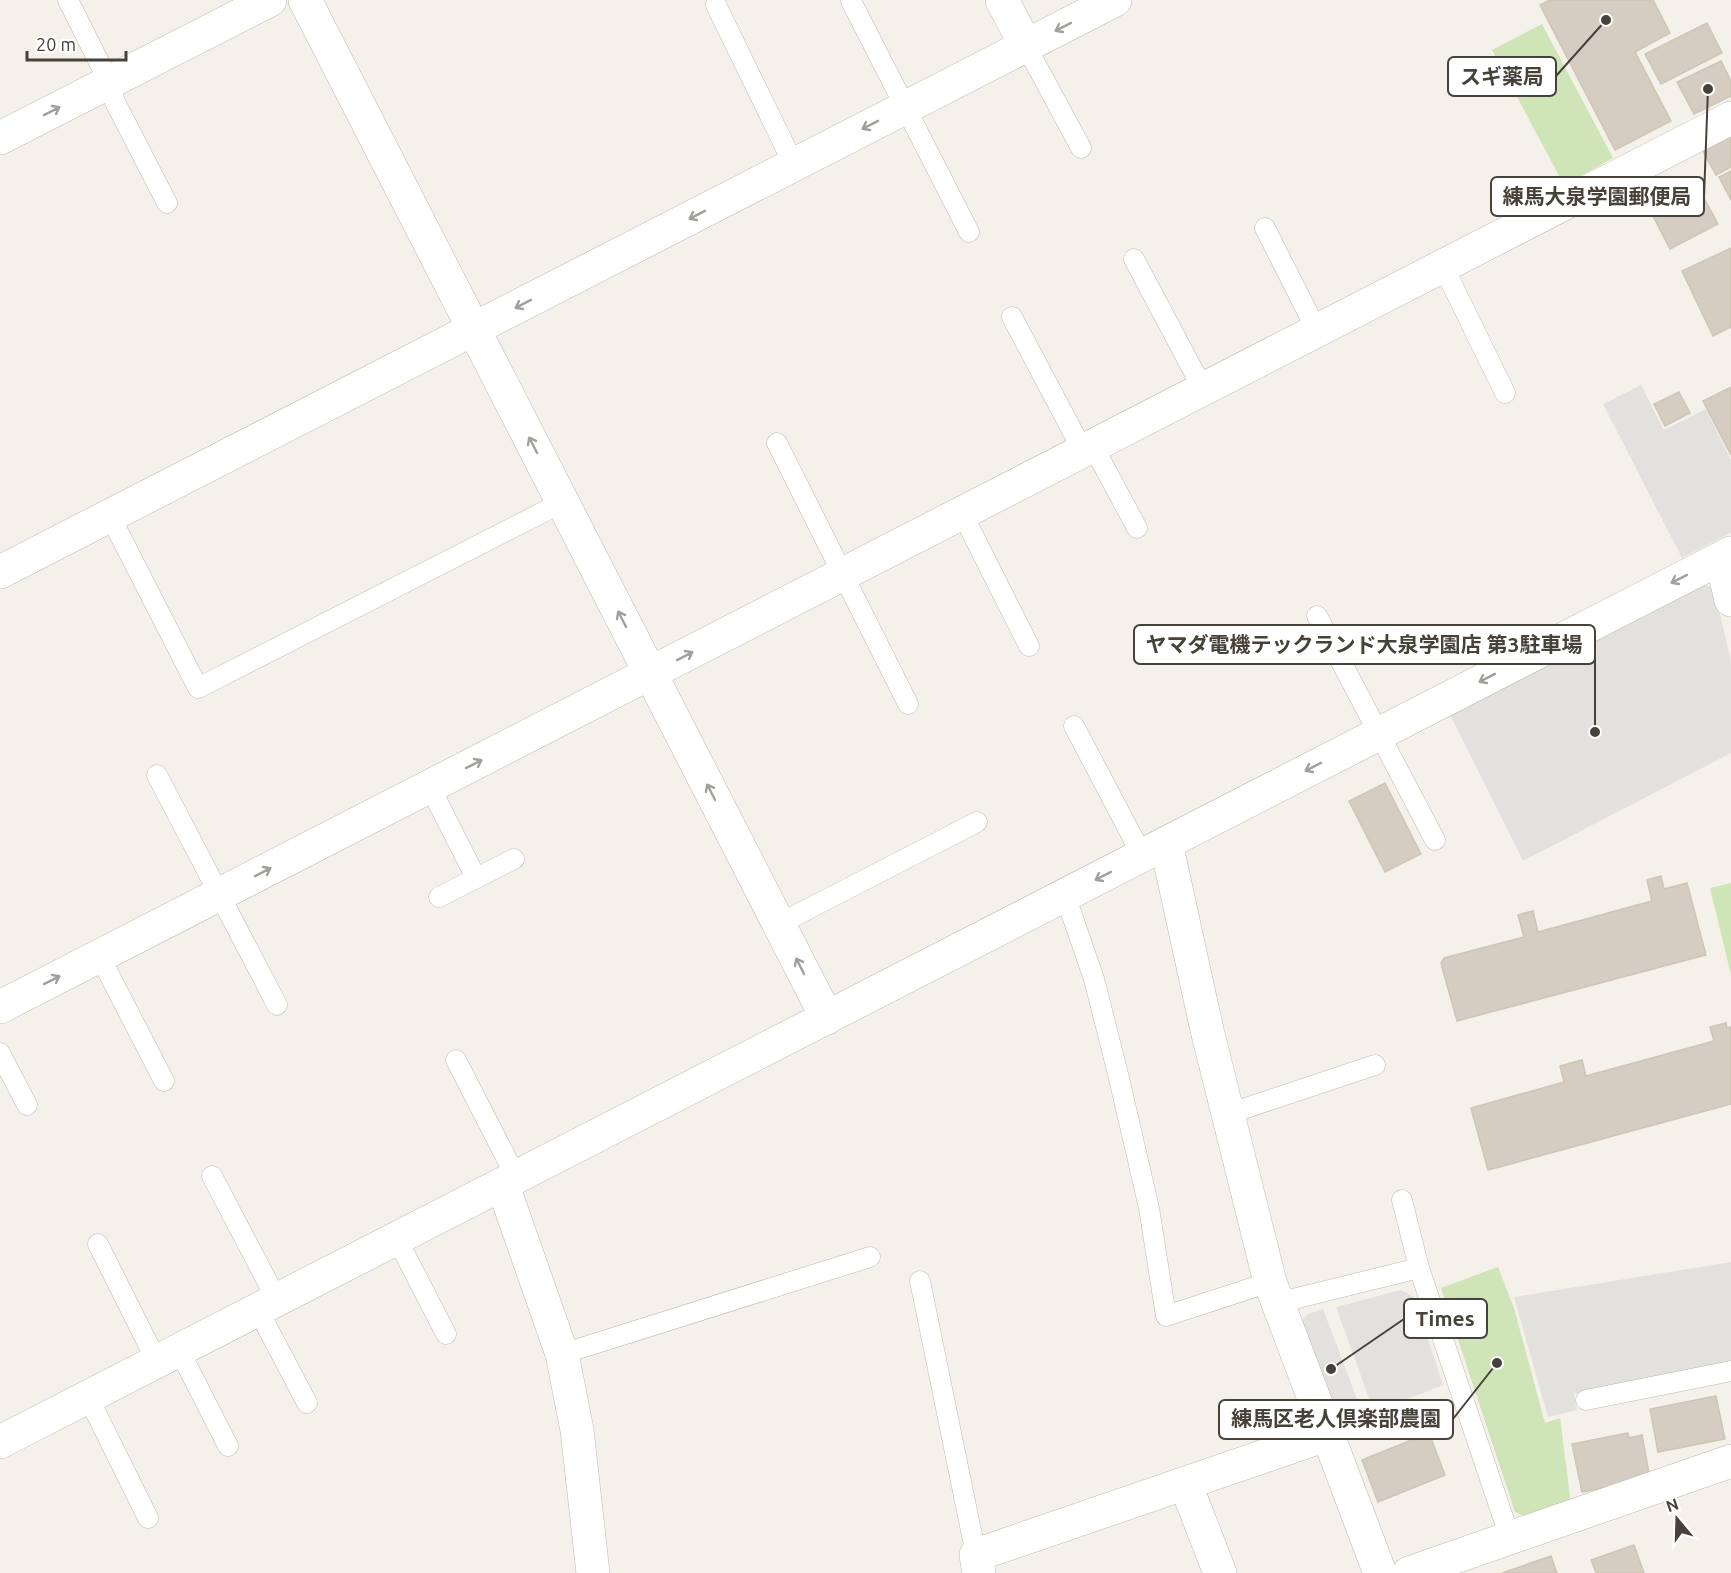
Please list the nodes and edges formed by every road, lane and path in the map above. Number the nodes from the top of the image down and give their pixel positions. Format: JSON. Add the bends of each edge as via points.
{"nodes":[{"id":1,"x":68,"y":0,"type":"edge"},
{"id":2,"x":270,"y":0,"type":"edge"},
{"id":3,"x":305,"y":0,"type":"edge"},
{"id":4,"x":1002,"y":0,"type":"edge"},
{"id":5,"x":1115,"y":0,"type":"edge"},
{"id":6,"x":851,"y":2,"type":"dead end"},
{"id":7,"x":716,"y":5,"type":"dead end"},
{"id":8,"x":1026,"y":46,"type":"junction"},
{"id":9,"x":109,"y":82,"type":"junction"},
{"id":10,"x":906,"y":107,"type":"junction"},
{"id":11,"x":1731,"y":117,"type":"edge"},
{"id":12,"x":0,"y":138,"type":"edge"},
{"id":13,"x":1081,"y":148,"type":"dead end"},
{"id":14,"x":794,"y":165,"type":"junction"},
{"id":15,"x":167,"y":203,"type":"dead end"},
{"id":16,"x":1265,"y":228,"type":"dead end"},
{"id":17,"x":969,"y":232,"type":"dead end"},
{"id":18,"x":1134,"y":259,"type":"dead end"},
{"id":19,"x":1443,"y":266,"type":"junction"},
{"id":20,"x":1012,"y":317,"type":"dead end"},
{"id":21,"x":474,"y":329,"type":"junction"},
{"id":22,"x":1317,"y":331,"type":"junction"},
{"id":23,"x":1203,"y":389,"type":"junction"},
{"id":24,"x":1505,"y":393,"type":"dead end"},
{"id":25,"x":777,"y":443,"type":"dead end"},
{"id":26,"x":1088,"y":448,"type":"junction"},
{"id":27,"x":563,"y":502,"type":"junction"},
{"id":28,"x":962,"y":513,"type":"junction"},
{"id":29,"x":110,"y":516,"type":"junction"},
{"id":30,"x":1137,"y":528,"type":"dead end"},
{"id":31,"x":1726,"y":555,"type":"edge"},
{"id":32,"x":0,"y":572,"type":"edge"},
{"id":33,"x":843,"y":575,"type":"junction"},
{"id":34,"x":1731,"y":600,"type":"edge"},
{"id":35,"x":1317,"y":616,"type":"dead end"},
{"id":36,"x":1029,"y":646,"type":"dead end"},
{"id":37,"x":650,"y":674,"type":"junction"},
{"id":38,"x":908,"y":704,"type":"dead end"},
{"id":39,"x":1074,"y":726,"type":"dead end"},
{"id":40,"x":1379,"y":734,"type":"junction"},
{"id":41,"x":157,"y":775,"type":"dead end"},
{"id":42,"x":430,"y":787,"type":"junction"},
{"id":43,"x":977,"y":822,"type":"dead end"},
{"id":44,"x":1435,"y":840,"type":"dead end"},
{"id":45,"x":1154,"y":849,"type":"junction"},
{"id":46,"x":514,"y":859,"type":"dead end"},
{"id":47,"x":476,"y":878,"type":"junction"},
{"id":48,"x":220,"y":894,"type":"junction"},
{"id":49,"x":1065,"y":895,"type":"junction"},
{"id":50,"x":439,"y":897,"type":"dead end"},
{"id":51,"x":779,"y":924,"type":"junction"},
{"id":52,"x":99,"y":956,"type":"junction"},
{"id":53,"x":277,"y":1005,"type":"dead end"},
{"id":54,"x":0,"y":1007,"type":"edge"},
{"id":55,"x":827,"y":1018,"type":"junction"},
{"id":56,"x":0,"y":1053,"type":"edge"},
{"id":57,"x":456,"y":1060,"type":"dead end"},
{"id":58,"x":1375,"y":1065,"type":"dead end"},
{"id":59,"x":164,"y":1082,"type":"dead end"},
{"id":60,"x":27,"y":1105,"type":"dead end"},
{"id":61,"x":1228,"y":1114,"type":"junction"},
{"id":62,"x":212,"y":1176,"type":"dead end"},
{"id":63,"x":508,"y":1181,"type":"junction"},
{"id":64,"x":1402,"y":1200,"type":"dead end"},
{"id":65,"x":397,"y":1239,"type":"junction"},
{"id":66,"x":98,"y":1244,"type":"dead end"},
{"id":67,"x":870,"y":1257,"type":"dead end"},
{"id":68,"x":1419,"y":1268,"type":"junction"},
{"id":69,"x":920,"y":1281,"type":"dead end"},
{"id":70,"x":1274,"y":1292,"type":"junction"},
{"id":71,"x":268,"y":1305,"type":"junction"},
{"id":72,"x":446,"y":1334,"type":"dead end"},
{"id":73,"x":562,"y":1354,"type":"junction"},
{"id":74,"x":168,"y":1356,"type":"junction"},
{"id":75,"x":1731,"y":1371,"type":"edge"},
{"id":76,"x":88,"y":1397,"type":"junction"},
{"id":77,"x":1586,"y":1400,"type":"dead end"},
{"id":78,"x":307,"y":1403,"type":"dead end"},
{"id":79,"x":1326,"y":1435,"type":"junction"},
{"id":80,"x":0,"y":1442,"type":"edge"},
{"id":81,"x":228,"y":1446,"type":"dead end"},
{"id":82,"x":1731,"y":1461,"type":"edge"},
{"id":83,"x":1185,"y":1483,"type":"junction"},
{"id":84,"x":148,"y":1518,"type":"dead end"},
{"id":85,"x":1510,"y":1538,"type":"junction"},
{"id":86,"x":977,"y":1564,"type":"edge"},
{"id":87,"x":593,"y":1573,"type":"edge"},
{"id":88,"x":1220,"y":1573,"type":"edge"},
{"id":89,"x":1380,"y":1573,"type":"edge"},
{"id":90,"x":1409,"y":1573,"type":"edge"}],
"edges":[{"from":1,"to":9,"type":"lane"},
{"from":2,"to":9,"type":"street"},
{"from":3,"to":21,"type":"street"},
{"from":4,"to":8,"type":"street"},
{"from":5,"to":8,"type":"street","one_way":true},
{"from":6,"to":10,"type":"lane"},
{"from":7,"to":14,"type":"lane"},
{"from":8,"to":10,"type":"street"},
{"from":8,"to":13,"type":"lane"},
{"from":12,"to":9,"type":"street","one_way":true},
{"from":9,"to":15,"type":"lane","via":[[115,102]]},
{"from":10,"to":14,"type":"street","one_way":true},
{"from":10,"to":17,"type":"lane"},
{"from":11,"to":19,"type":"street"},
{"from":14,"to":21,"type":"street","one_way":true},
{"from":16,"to":22,"type":"lane"},
{"from":18,"to":23,"type":"lane"},
{"from":19,"to":22,"type":"street"},
{"from":19,"to":24,"type":"lane"},
{"from":20,"to":26,"type":"lane"},
{"from":27,"to":21,"type":"street","one_way":true},
{"from":21,"to":29,"type":"street"},
{"from":22,"to":23,"type":"street"},
{"from":23,"to":26,"type":"street"},
{"from":25,"to":33,"type":"lane"},
{"from":26,"to":28,"type":"street"},
{"from":26,"to":30,"type":"lane"},
{"from":27,"to":29,"type":"lane","via":[[198,688]]},
{"from":37,"to":27,"type":"street","one_way":true},
{"from":28,"to":33,"type":"street"},
{"from":28,"to":36,"type":"lane"},
{"from":29,"to":32,"type":"street"},
{"from":31,"to":34,"type":"street"},
{"from":31,"to":40,"type":"street","one_way":true},
{"from":37,"to":33,"type":"street","one_way":true},
{"from":33,"to":38,"type":"lane"},
{"from":35,"to":40,"type":"lane"},
{"from":42,"to":37,"type":"street","one_way":true},
{"from":51,"to":37,"type":"street","one_way":true},
{"from":39,"to":45,"type":"lane"},
{"from":40,"to":44,"type":"lane"},
{"from":40,"to":45,"type":"street","one_way":true},
{"from":41,"to":48,"type":"lane"},
{"from":42,"to":47,"type":"lane"},
{"from":48,"to":42,"type":"street","one_way":true},
{"from":43,"to":51,"type":"lane"},
{"from":45,"to":49,"type":"street","one_way":true},
{"from":45,"to":61,"type":"street"},
{"from":46,"to":47,"type":"lane"},
{"from":47,"to":50,"type":"lane"},
{"from":48,"to":52,"type":"street"},
{"from":48,"to":53,"type":"lane"},
{"from":49,"to":55,"type":"street"},
{"from":49,"to":70,"type":"lane","via":[[1094,979],[1118,1074],[1149,1208],[1166,1317]]},
{"from":55,"to":51,"type":"street","one_way":true},
{"from":54,"to":52,"type":"street","one_way":true},
{"from":52,"to":59,"type":"lane"},
{"from":55,"to":63,"type":"street"},
{"from":56,"to":60,"type":"lane"},
{"from":57,"to":63,"type":"lane"},
{"from":58,"to":61,"type":"lane"},
{"from":61,"to":70,"type":"street"},
{"from":62,"to":71,"type":"lane"},
{"from":63,"to":65,"type":"street"},
{"from":63,"to":73,"type":"street","via":[[508,1200]]},
{"from":64,"to":68,"type":"lane"},
{"from":65,"to":71,"type":"street"},
{"from":65,"to":72,"type":"lane"},
{"from":66,"to":74,"type":"lane"},
{"from":67,"to":73,"type":"lane"},
{"from":68,"to":70,"type":"lane"},
{"from":68,"to":85,"type":"lane"},
{"from":69,"to":86,"type":"lane"},
{"from":70,"to":79,"type":"street"},
{"from":71,"to":74,"type":"street"},
{"from":71,"to":78,"type":"lane"},
{"from":73,"to":87,"type":"street","via":[[577,1430]]},
{"from":74,"to":76,"type":"street"},
{"from":74,"to":81,"type":"lane"},
{"from":75,"to":77,"type":"lane"},
{"from":76,"to":80,"type":"street"},
{"from":76,"to":84,"type":"lane"},
{"from":79,"to":83,"type":"street"},
{"from":79,"to":89,"type":"street"},
{"from":82,"to":85,"type":"street"},
{"from":83,"to":86,"type":"street"},
{"from":83,"to":88,"type":"street"},
{"from":85,"to":90,"type":"street"}]}
